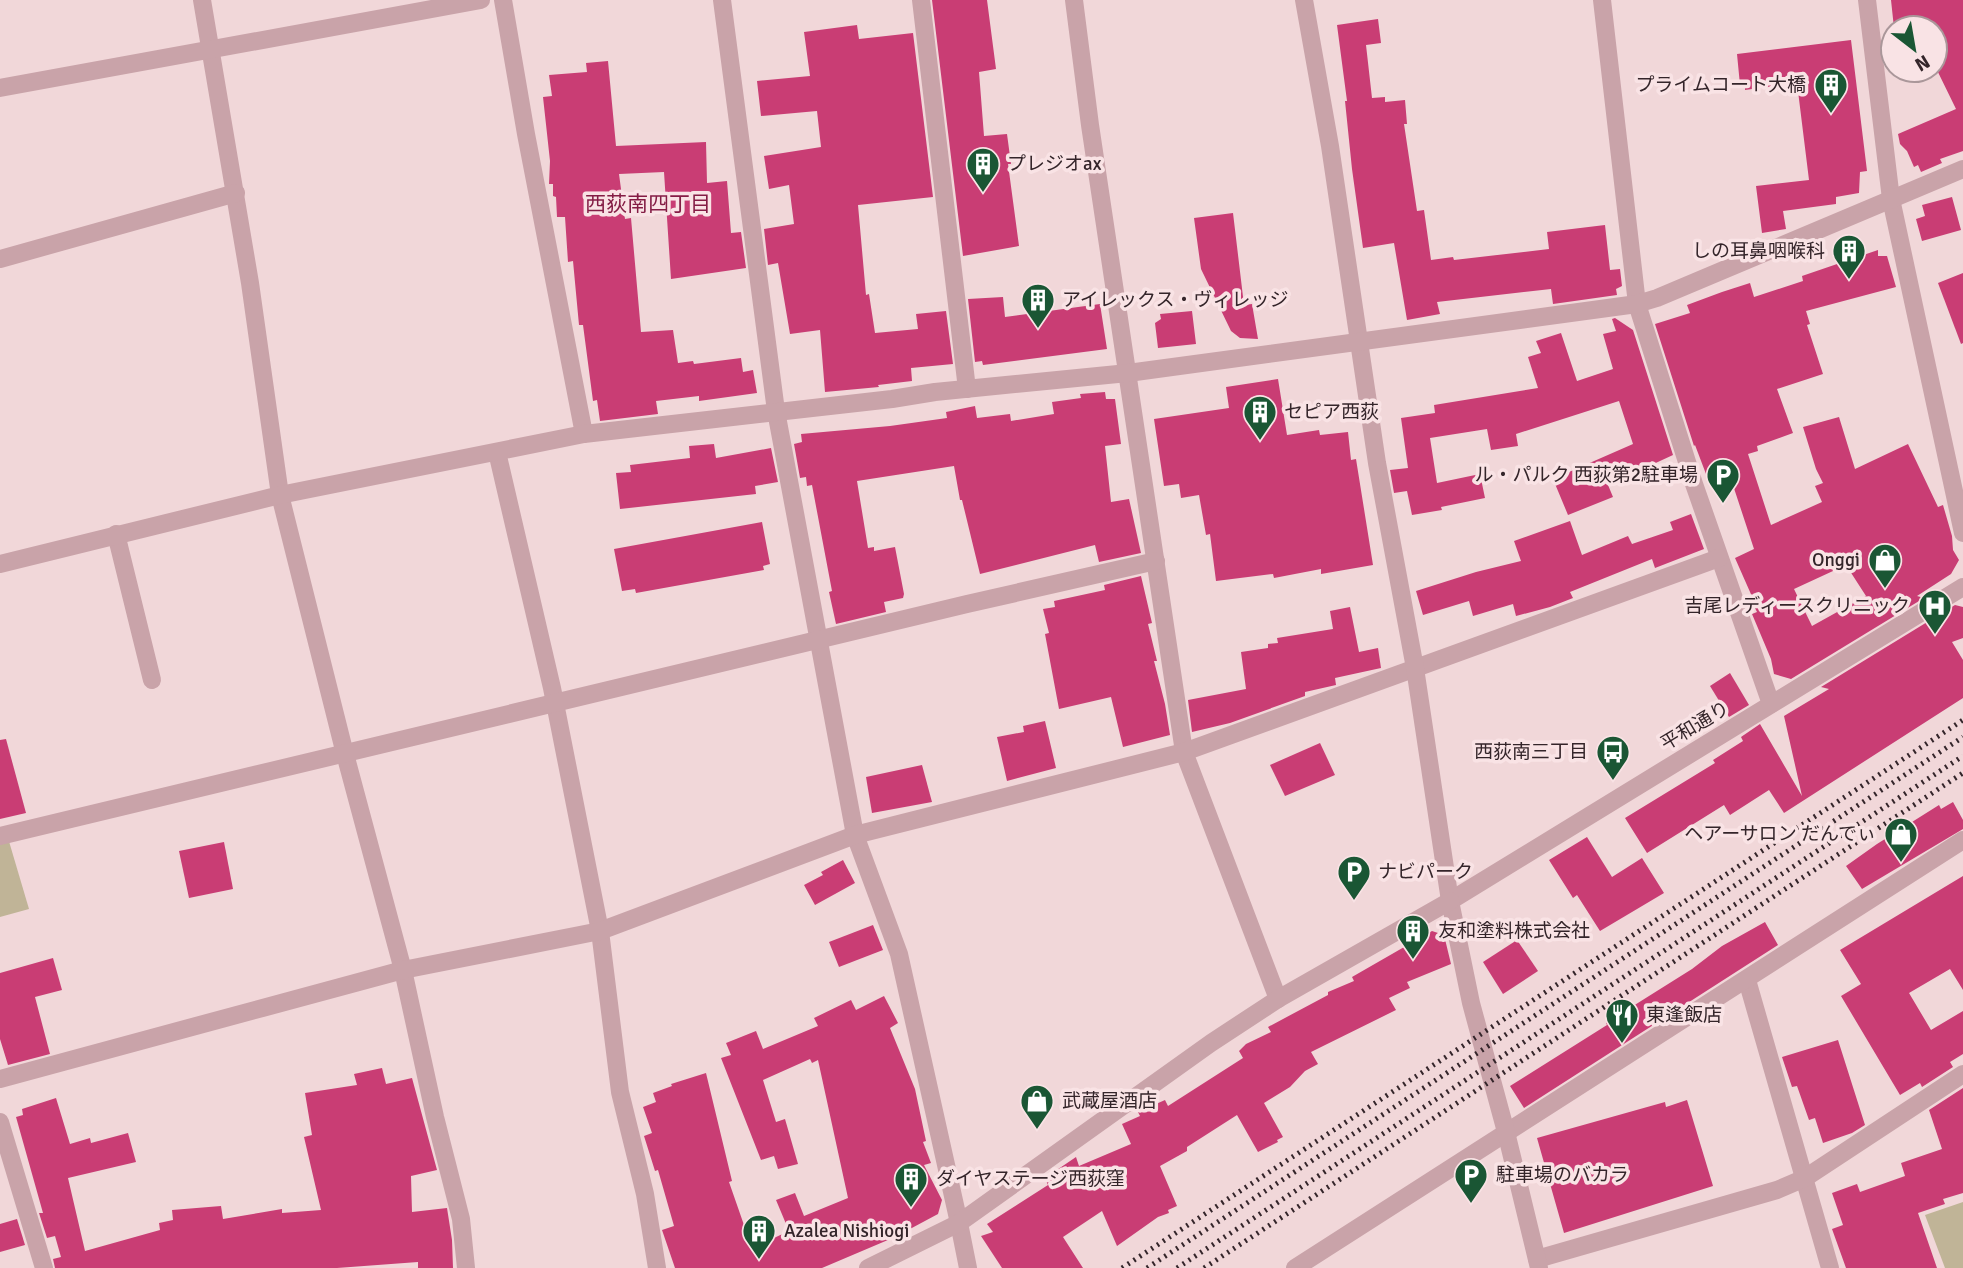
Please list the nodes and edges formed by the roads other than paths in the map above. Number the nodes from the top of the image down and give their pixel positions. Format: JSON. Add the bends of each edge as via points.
{"nodes":[{"id":1,"x":202,"y":0,"type":"edge"},
{"id":2,"x":481,"y":0,"type":"edge"},
{"id":3,"x":503,"y":0,"type":"edge"},
{"id":4,"x":722,"y":0,"type":"edge"},
{"id":5,"x":921,"y":0,"type":"edge"},
{"id":6,"x":1074,"y":0,"type":"edge"},
{"id":7,"x":1304,"y":0,"type":"edge"},
{"id":8,"x":1601,"y":0,"type":"edge"},
{"id":9,"x":1867,"y":0,"type":"edge"},
{"id":10,"x":210,"y":49,"type":"junction"},
{"id":11,"x":0,"y":88,"type":"edge"},
{"id":12,"x":1963,"y":169,"type":"edge"},
{"id":13,"x":236,"y":192,"type":"junction"},
{"id":14,"x":1891,"y":200,"type":"junction"},
{"id":15,"x":0,"y":259,"type":"edge"},
{"id":16,"x":1637,"y":304,"type":"junction"},
{"id":17,"x":1359,"y":340,"type":"junction"},
{"id":18,"x":1128,"y":373,"type":"junction"},
{"id":19,"x":967,"y":389,"type":"junction"},
{"id":20,"x":776,"y":411,"type":"junction"},
{"id":21,"x":584,"y":434,"type":"junction"},
{"id":22,"x":497,"y":452,"type":"junction"},
{"id":23,"x":280,"y":495,"type":"junction"},
{"id":24,"x":1963,"y":533,"type":"edge"},
{"id":25,"x":116,"y":534,"type":"junction"},
{"id":26,"x":1719,"y":558,"type":"junction"},
{"id":27,"x":1156,"y":561,"type":"junction"},
{"id":28,"x":0,"y":564,"type":"edge"},
{"id":29,"x":1963,"y":587,"type":"edge"},
{"id":30,"x":820,"y":639,"type":"junction"},
{"id":31,"x":1415,"y":668,"type":"junction"},
{"id":32,"x":152,"y":680,"type":"dead end"},
{"id":33,"x":555,"y":703,"type":"junction"},
{"id":34,"x":1771,"y":704,"type":"junction"},
{"id":35,"x":1184,"y":752,"type":"junction"},
{"id":36,"x":345,"y":754,"type":"junction"},
{"id":37,"x":855,"y":835,"type":"junction"},
{"id":38,"x":0,"y":836,"type":"edge"},
{"id":39,"x":1963,"y":840,"type":"edge"},
{"id":40,"x":1450,"y":901,"type":"junction"},
{"id":41,"x":600,"y":931,"type":"junction"},
{"id":42,"x":403,"y":970,"type":"junction"},
{"id":43,"x":1747,"y":980,"type":"junction"},
{"id":44,"x":1278,"y":999,"type":"junction"},
{"id":45,"x":1963,"y":1074,"type":"edge"},
{"id":46,"x":0,"y":1079,"type":"edge"},
{"id":47,"x":0,"y":1122,"type":"edge"},
{"id":48,"x":1506,"y":1132,"type":"junction"},
{"id":49,"x":1805,"y":1178,"type":"junction"},
{"id":50,"x":959,"y":1223,"type":"junction"},
{"id":51,"x":1538,"y":1264,"type":"edge"},
{"id":52,"x":44,"y":1268,"type":"edge"},
{"id":53,"x":466,"y":1268,"type":"edge"},
{"id":54,"x":657,"y":1268,"type":"edge"},
{"id":55,"x":868,"y":1268,"type":"edge"},
{"id":56,"x":968,"y":1268,"type":"edge"},
{"id":57,"x":1295,"y":1268,"type":"edge"},
{"id":58,"x":1830,"y":1268,"type":"edge"}],
"edges":[{"from":1,"to":10,"type":"street"},
{"from":2,"to":10,"type":"street"},
{"from":3,"to":21,"type":"street"},
{"from":4,"to":20,"type":"street"},
{"from":5,"to":19,"type":"street"},
{"from":6,"to":18,"type":"street"},
{"from":7,"to":17,"type":"street"},
{"from":8,"to":16,"type":"street"},
{"from":9,"to":14,"type":"street"},
{"from":10,"to":11,"type":"street"},
{"from":10,"to":13,"type":"street"},
{"from":12,"to":14,"type":"street"},
{"from":13,"to":15,"type":"street"},
{"from":13,"to":23,"type":"street"},
{"from":14,"to":16,"type":"street"},
{"from":14,"to":24,"type":"street"},
{"from":16,"to":17,"type":"street"},
{"from":16,"to":26,"type":"street"},
{"from":17,"to":18,"type":"street"},
{"from":17,"to":31,"type":"street"},
{"from":18,"to":19,"type":"street"},
{"from":18,"to":27,"type":"street"},
{"from":19,"to":20,"type":"street"},
{"from":20,"to":21,"type":"street"},
{"from":20,"to":30,"type":"street"},
{"from":21,"to":22,"type":"street"},
{"from":22,"to":23,"type":"street"},
{"from":22,"to":33,"type":"street"},
{"from":23,"to":25,"type":"street"},
{"from":23,"to":36,"type":"street"},
{"from":25,"to":28,"type":"street"},
{"from":25,"to":32,"type":"street"},
{"from":26,"to":31,"type":"street"},
{"from":26,"to":34,"type":"street"},
{"from":27,"to":30,"type":"street"},
{"from":27,"to":35,"type":"street"},
{"from":29,"to":34,"type":"street","name":"平和通り"},
{"from":30,"to":33,"type":"street"},
{"from":30,"to":37,"type":"street"},
{"from":31,"to":35,"type":"street"},
{"from":31,"to":40,"type":"street"},
{"from":33,"to":36,"type":"street"},
{"from":33,"to":41,"type":"street"},
{"from":34,"to":40,"type":"street","name":"平和通り"},
{"from":35,"to":37,"type":"street"},
{"from":35,"to":44,"type":"street"},
{"from":36,"to":38,"type":"street"},
{"from":36,"to":42,"type":"street"},
{"from":37,"to":41,"type":"street"},
{"from":37,"to":50,"type":"street","via":[[899,954]]},
{"from":39,"to":43,"type":"street"},
{"from":40,"to":44,"type":"street","name":"平和通り"},
{"from":40,"to":48,"type":"street","via":[[1471,1003]]},
{"from":41,"to":42,"type":"street"},
{"from":41,"to":54,"type":"street","via":[[620,1092]]},
{"from":42,"to":46,"type":"street"},
{"from":42,"to":53,"type":"street","via":[[461,1219]]},
{"from":43,"to":48,"type":"street"},
{"from":43,"to":49,"type":"street"},
{"from":44,"to":50,"type":"street","name":"平和通り"},
{"from":45,"to":49,"type":"street"},
{"from":47,"to":52,"type":"street"},
{"from":48,"to":51,"type":"street"},
{"from":48,"to":57,"type":"street"},
{"from":49,"to":51,"type":"street"},
{"from":49,"to":58,"type":"street"},
{"from":50,"to":55,"type":"street","name":"平和通り"},
{"from":50,"to":56,"type":"street"}]}
